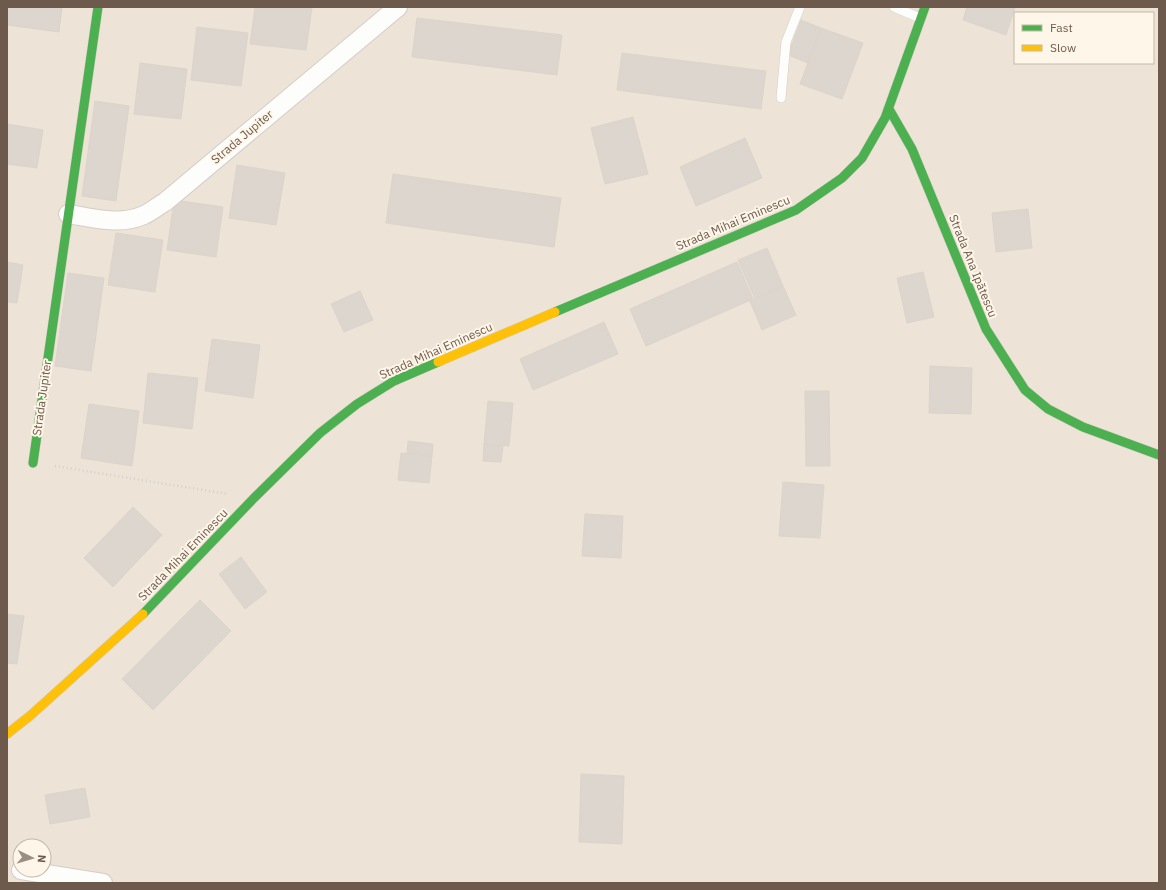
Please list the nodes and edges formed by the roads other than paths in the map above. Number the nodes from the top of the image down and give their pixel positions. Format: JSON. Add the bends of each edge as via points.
{"nodes":[{"id":1,"x":98,"y":7,"type":"edge"},
{"id":2,"x":398,"y":7,"type":"edge"},
{"id":3,"x":800,"y":7,"type":"edge"},
{"id":4,"x":894,"y":7,"type":"edge"},
{"id":5,"x":925,"y":7,"type":"edge"},
{"id":6,"x":920,"y":18,"type":"junction"},
{"id":7,"x":781,"y":98,"type":"dead end"},
{"id":8,"x":889,"y":109,"type":"junction"},
{"id":9,"x":68,"y":214,"type":"junction"},
{"id":10,"x":1159,"y":455,"type":"edge"},
{"id":11,"x":34,"y":463,"type":"road end"},
{"id":12,"x":7,"y":734,"type":"edge"},
{"id":13,"x":52,"y":875,"type":"edge"},
{"id":14,"x":103,"y":883,"type":"edge"}],
"edges":[{"from":1,"to":9,"type":"main road","name":"Strada Jupiter"},
{"from":2,"to":9,"type":"street","name":"Strada Jupiter","via":[[164,202],[145,215],[130,220],[112,221]]},
{"from":3,"to":7,"type":"lane","via":[[786,42]]},
{"from":4,"to":6,"type":"lane"},
{"from":5,"to":6,"type":"main road"},
{"from":6,"to":8,"type":"main road"},
{"from":8,"to":10,"type":"main road","name":"Strada Ana Ipătescu","via":[[912,149],[986,329],[1025,390],[1048,408],[1083,427]]},
{"from":8,"to":12,"type":"main road","name":"Strada Mihai Eminescu","via":[[871,145],[849,172],[796,210],[394,381],[356,404],[320,433],[254,498],[144,613]]},
{"from":9,"to":11,"type":"main road","name":"Strada Jupiter"},
{"from":13,"to":14,"type":"street"}]}
